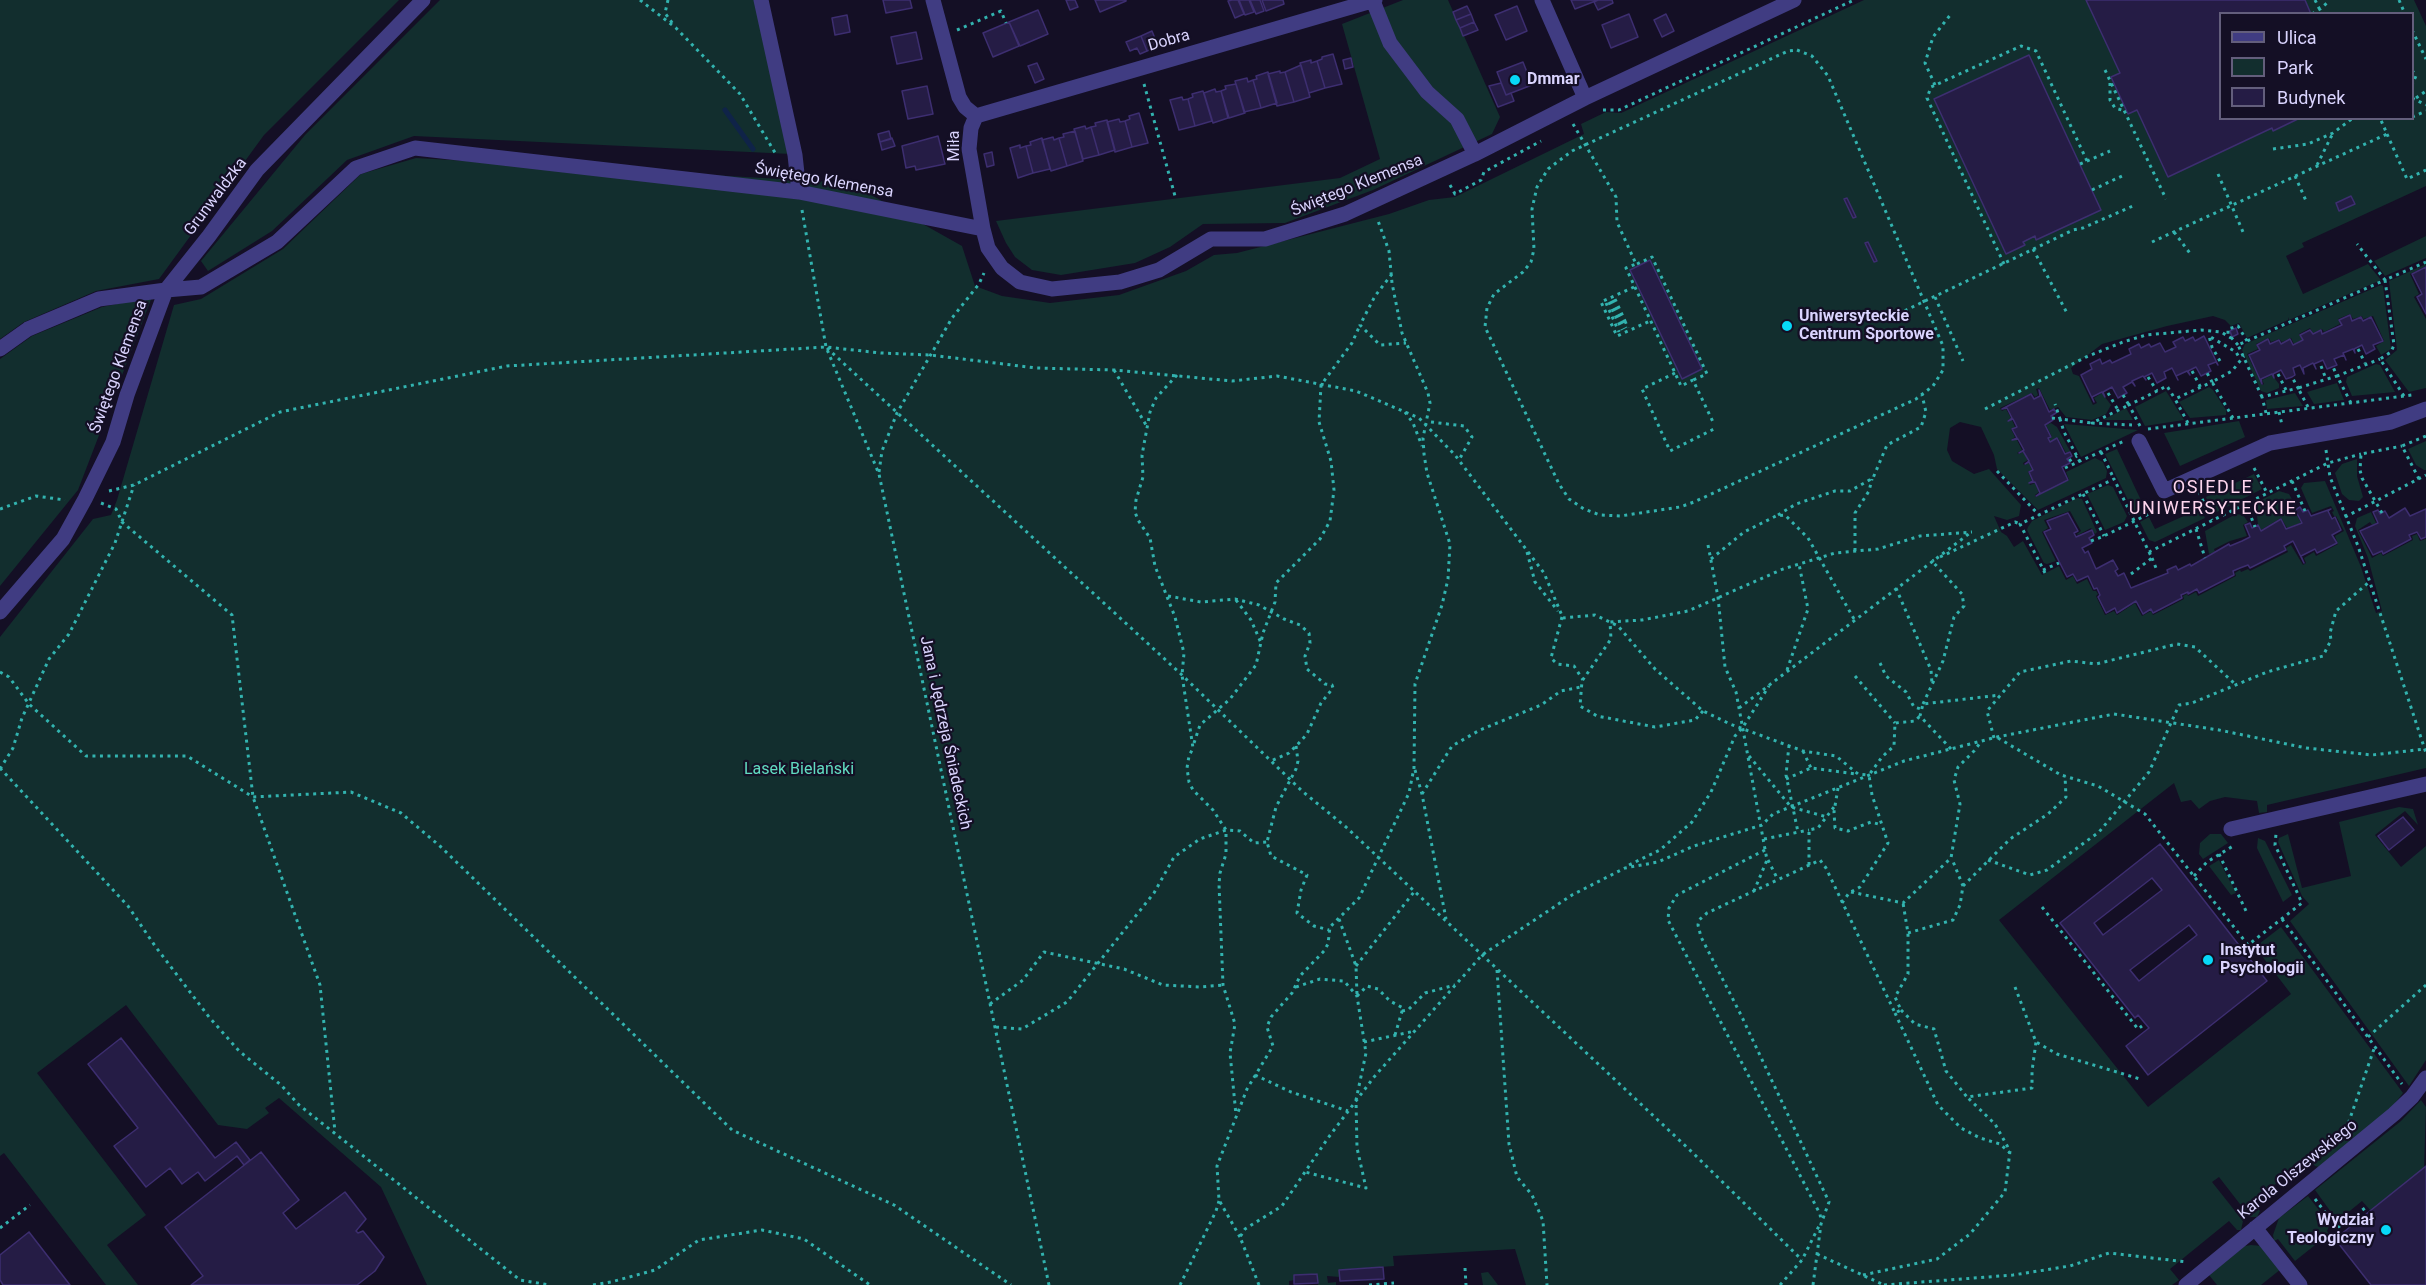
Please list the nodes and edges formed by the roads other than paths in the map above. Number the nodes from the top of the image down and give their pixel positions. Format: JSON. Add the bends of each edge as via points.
{"nodes":[{"id":1,"x":423,"y":0,"type":"edge"},
{"id":2,"x":761,"y":0,"type":"edge"},
{"id":3,"x":933,"y":0,"type":"edge"},
{"id":4,"x":1374,"y":0,"type":"edge"},
{"id":5,"x":1542,"y":0,"type":"edge"},
{"id":6,"x":1794,"y":0,"type":"edge"},
{"id":7,"x":1585,"y":98,"type":"junction"},
{"id":8,"x":976,"y":116,"type":"junction"},
{"id":9,"x":1475,"y":154,"type":"junction"},
{"id":10,"x":799,"y":192,"type":"junction"},
{"id":11,"x":983,"y":230,"type":"junction"},
{"id":12,"x":166,"y":290,"type":"junction"},
{"id":13,"x":0,"y":349,"type":"edge"},
{"id":14,"x":2426,"y":409,"type":"edge"},
{"id":15,"x":2139,"y":433,"type":"road end"},
{"id":16,"x":0,"y":612,"type":"edge"},
{"id":17,"x":2426,"y":784,"type":"edge"},
{"id":18,"x":2231,"y":829,"type":"dead end"},
{"id":19,"x":2426,"y":1078,"type":"edge"},
{"id":20,"x":2255,"y":1228,"type":"junction"},
{"id":21,"x":2186,"y":1285,"type":"edge"},
{"id":22,"x":2300,"y":1285,"type":"edge"}],
"edges":[{"from":1,"to":12,"type":"street","name":"Grunwaldzka","via":[[256,170]]},
{"from":2,"to":10,"type":"street","via":[[795,155]]},
{"from":3,"to":8,"type":"street","name":"Miła","via":[[959,97]]},
{"from":4,"to":8,"type":"street","name":"Dobra"},
{"from":4,"to":9,"type":"street","name":"Dobra","via":[[1389,43],[1427,92],[1457,119]]},
{"from":5,"to":7,"type":"street"},
{"from":6,"to":7,"type":"street","name":"Świętego Klemensa"},
{"from":7,"to":9,"type":"street","name":"Świętego Klemensa"},
{"from":8,"to":11,"type":"street","name":"Miła","via":[[969,149]]},
{"from":9,"to":11,"type":"street","name":"Świętego Klemensa","via":[[1372,203],[1275,237],[1211,239],[1174,262],[1134,279],[1067,288],[1035,286],[1012,278],[993,257]]},
{"from":10,"to":11,"type":"street","name":"Świętego Klemensa"},
{"from":10,"to":12,"type":"street","name":"Świętego Klemensa","via":[[415,148],[356,168],[277,242],[224,275],[201,287]]},
{"from":12,"to":13,"type":"street","via":[[99,299],[28,329]]},
{"from":12,"to":16,"type":"street","name":"Świętego Klemensa","via":[[113,442],[85,499],[63,539]]},
{"from":14,"to":15,"type":"street","via":[[2391,422],[2285,439],[2247,452],[2164,491]]},
{"from":17,"to":18,"type":"street"},
{"from":19,"to":20,"type":"street","name":"Karola Olszewskiego","via":[[2412,1097]]},
{"from":20,"to":21,"type":"street","name":"Karola Olszewskiego"},
{"from":20,"to":22,"type":"street"}]}
